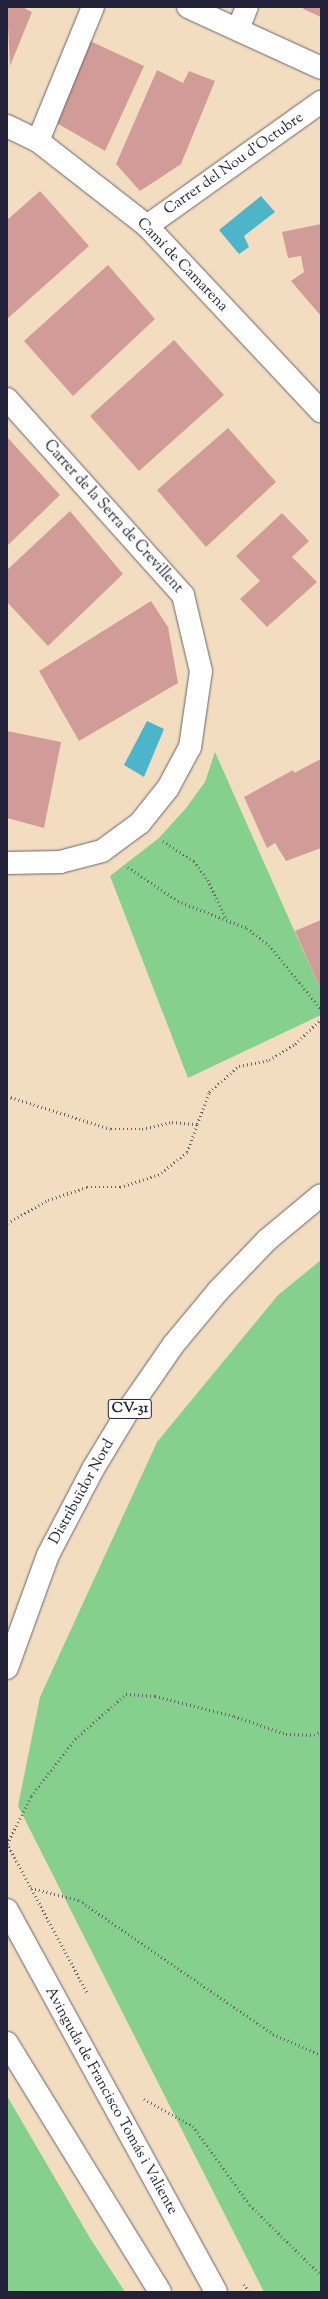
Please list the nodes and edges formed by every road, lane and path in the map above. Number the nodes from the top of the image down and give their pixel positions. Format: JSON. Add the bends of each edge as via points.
{"nodes":[{"id":1,"x":93,"y":7,"type":"edge"},
{"id":2,"x":188,"y":7,"type":"edge"},
{"id":3,"x":247,"y":7,"type":"edge"},
{"id":4,"x":238,"y":28,"type":"junction"},
{"id":5,"x":321,"y":68,"type":"edge"},
{"id":6,"x":321,"y":102,"type":"edge"},
{"id":7,"x":7,"y":126,"type":"edge"},
{"id":8,"x":38,"y":140,"type":"junction"},
{"id":9,"x":147,"y":226,"type":"junction"},
{"id":10,"x":7,"y":399,"type":"edge"},
{"id":11,"x":321,"y":411,"type":"edge"},
{"id":12,"x":140,"y":823,"type":"junction"},
{"id":13,"x":102,"y":851,"type":"junction"},
{"id":14,"x":7,"y":863,"type":"edge"},
{"id":15,"x":226,"y":918,"type":"junction"},
{"id":16,"x":321,"y":1009,"type":"edge"},
{"id":17,"x":321,"y":1019,"type":"edge"},
{"id":18,"x":7,"y":1096,"type":"edge"},
{"id":19,"x":197,"y":1124,"type":"junction"},
{"id":20,"x":321,"y":1195,"type":"edge"},
{"id":21,"x":7,"y":1223,"type":"edge"},
{"id":22,"x":7,"y":1668,"type":"edge"},
{"id":23,"x":321,"y":1731,"type":"edge"},
{"id":24,"x":8,"y":1844,"type":"edge"},
{"id":25,"x":31,"y":1888,"type":"dead end"},
{"id":26,"x":7,"y":1910,"type":"edge"},
{"id":27,"x":7,"y":2042,"type":"edge"},
{"id":28,"x":321,"y":2055,"type":"edge"},
{"id":29,"x":144,"y":2099,"type":"dead end"},
{"id":30,"x":321,"y":2275,"type":"edge"},
{"id":31,"x":160,"y":2292,"type":"edge"},
{"id":32,"x":216,"y":2292,"type":"edge"}],
"edges":[{"from":1,"to":8,"type":"street"},
{"from":2,"to":4,"type":"street"},
{"from":3,"to":4,"type":"street"},
{"from":4,"to":5,"type":"street"},
{"from":6,"to":9,"type":"street","name":"Carrer del Nou d'Octubre"},
{"from":7,"to":8,"type":"street","name":"Camí de Camarena"},
{"from":8,"to":9,"type":"street","name":"Camí de Camarena"},
{"from":9,"to":11,"type":"street","name":"Camí de Camarena"},
{"from":10,"to":12,"type":"street","name":"Carrer de la Serra de Crevillent","via":[[184,595],[202,672],[190,747],[168,788]]},
{"from":12,"to":13,"type":"street","name":"Carrer de la Serra de Crevillent"},
{"from":12,"to":15,"type":"path","via":[[194,861],[208,880]]},
{"from":13,"to":14,"type":"street","name":"Carrer de la Serra de Crevillent","via":[[60,862]]},
{"from":13,"to":15,"type":"path","via":[[178,901]]},
{"from":15,"to":16,"type":"path","via":[[247,928],[269,945],[309,998]]},
{"from":17,"to":19,"type":"path","via":[[295,1044],[270,1060],[239,1066],[209,1092]]},
{"from":18,"to":19,"type":"path","via":[[111,1129],[142,1130],[172,1122]]},
{"from":19,"to":21,"type":"path","via":[[187,1152],[158,1175],[120,1187],[87,1187],[48,1200]]},
{"from":20,"to":22,"type":"street","name":"Distribuïdor Nord","number":"CV-31","via":[[267,1240],[218,1291],[174,1344],[131,1406],[93,1469],[48,1555]]},
{"from":23,"to":24,"type":"path","via":[[314,1735],[286,1734],[234,1716],[155,1696],[126,1694],[75,1739],[31,1796]]},
{"from":25,"to":28,"type":"path","via":[[79,1900],[273,2034]]},
{"from":26,"to":32,"type":"street","name":"Avinguda de Francisco Tomás i Valiente"},
{"from":27,"to":31,"type":"street"},
{"from":29,"to":30,"type":"path","via":[[193,2126],[250,2205]]}]}
